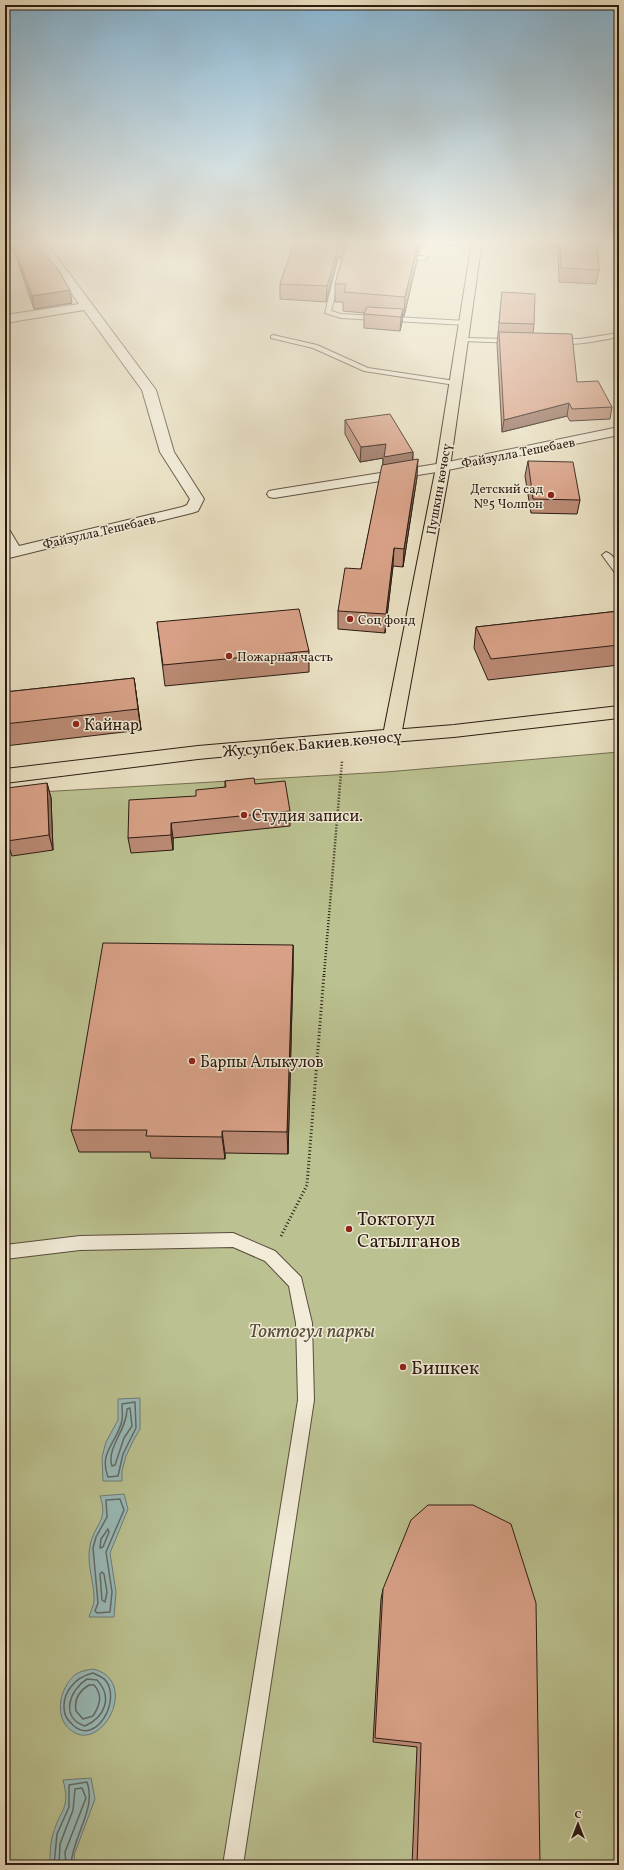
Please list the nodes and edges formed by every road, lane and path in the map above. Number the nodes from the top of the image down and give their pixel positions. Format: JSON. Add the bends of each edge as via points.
{"nodes":[{"id":1,"x":104,"y":328,"type":"edge"},
{"id":2,"x":465,"y":328,"type":"edge"},
{"id":3,"x":619,"y":335,"type":"edge"},
{"id":4,"x":273,"y":337,"type":"dead end"},
{"id":5,"x":463,"y":339,"type":"junction"},
{"id":6,"x":524,"y":341,"type":"edge"},
{"id":7,"x":549,"y":342,"type":"edge"},
{"id":8,"x":456,"y":383,"type":"junction"},
{"id":9,"x":619,"y":431,"type":"edge"},
{"id":10,"x":443,"y":467,"type":"junction"},
{"id":11,"x":274,"y":494,"type":"dead end"},
{"id":12,"x":5,"y":534,"type":"edge"},
{"id":13,"x":9,"y":553,"type":"edge"},
{"id":14,"x":606,"y":555,"type":"dead end"},
{"id":15,"x":619,"y":572,"type":"edge"},
{"id":16,"x":619,"y":712,"type":"edge"},
{"id":17,"x":392,"y":736,"type":"junction"},
{"id":18,"x":344,"y":738,"type":"junction"},
{"id":19,"x":5,"y":776,"type":"edge"},
{"id":20,"x":5,"y":1252,"type":"edge"},
{"id":21,"x":270,"y":1256,"type":"junction"},
{"id":22,"x":233,"y":1865,"type":"edge"}],
"edges":[{"from":1,"to":13,"type":"street","name":"Файзулла Тешебаев","via":[[150,390],[167,452],[197,499],[193,508]]},
{"from":2,"to":5,"type":"main road","name":"Пушкин көчөсү"},
{"from":3,"to":7,"type":"lane"},
{"from":4,"to":8,"type":"lane","via":[[315,346],[366,370]]},
{"from":5,"to":6,"type":"lane"},
{"from":5,"to":8,"type":"main road","name":"Пушкин көчөсү"},
{"from":8,"to":10,"type":"main road","name":"Пушкин көчөсү"},
{"from":9,"to":10,"type":"street","name":"Файзулла Тешебаев"},
{"from":10,"to":11,"type":"street","name":"Файзулла Тешебаев"},
{"from":10,"to":17,"type":"main road","name":"Пушкин көчөсү"},
{"from":12,"to":13,"type":"street"},
{"from":14,"to":15,"type":"lane"},
{"from":16,"to":17,"type":"main road","name":"Жусупбек Бакиев көчөсү"},
{"from":17,"to":18,"type":"main road","name":"Жусупбек Бакиев көчөсү"},
{"from":18,"to":19,"type":"main road","name":"Жусупбек Бакиев көчөсү"},
{"from":18,"to":21,"type":"path","via":[[307,1185]]},
{"from":20,"to":21,"type":"lane","via":[[80,1243],[233,1240]]},
{"from":21,"to":22,"type":"lane","via":[[296,1282],[304,1323],[306,1400]]}]}
